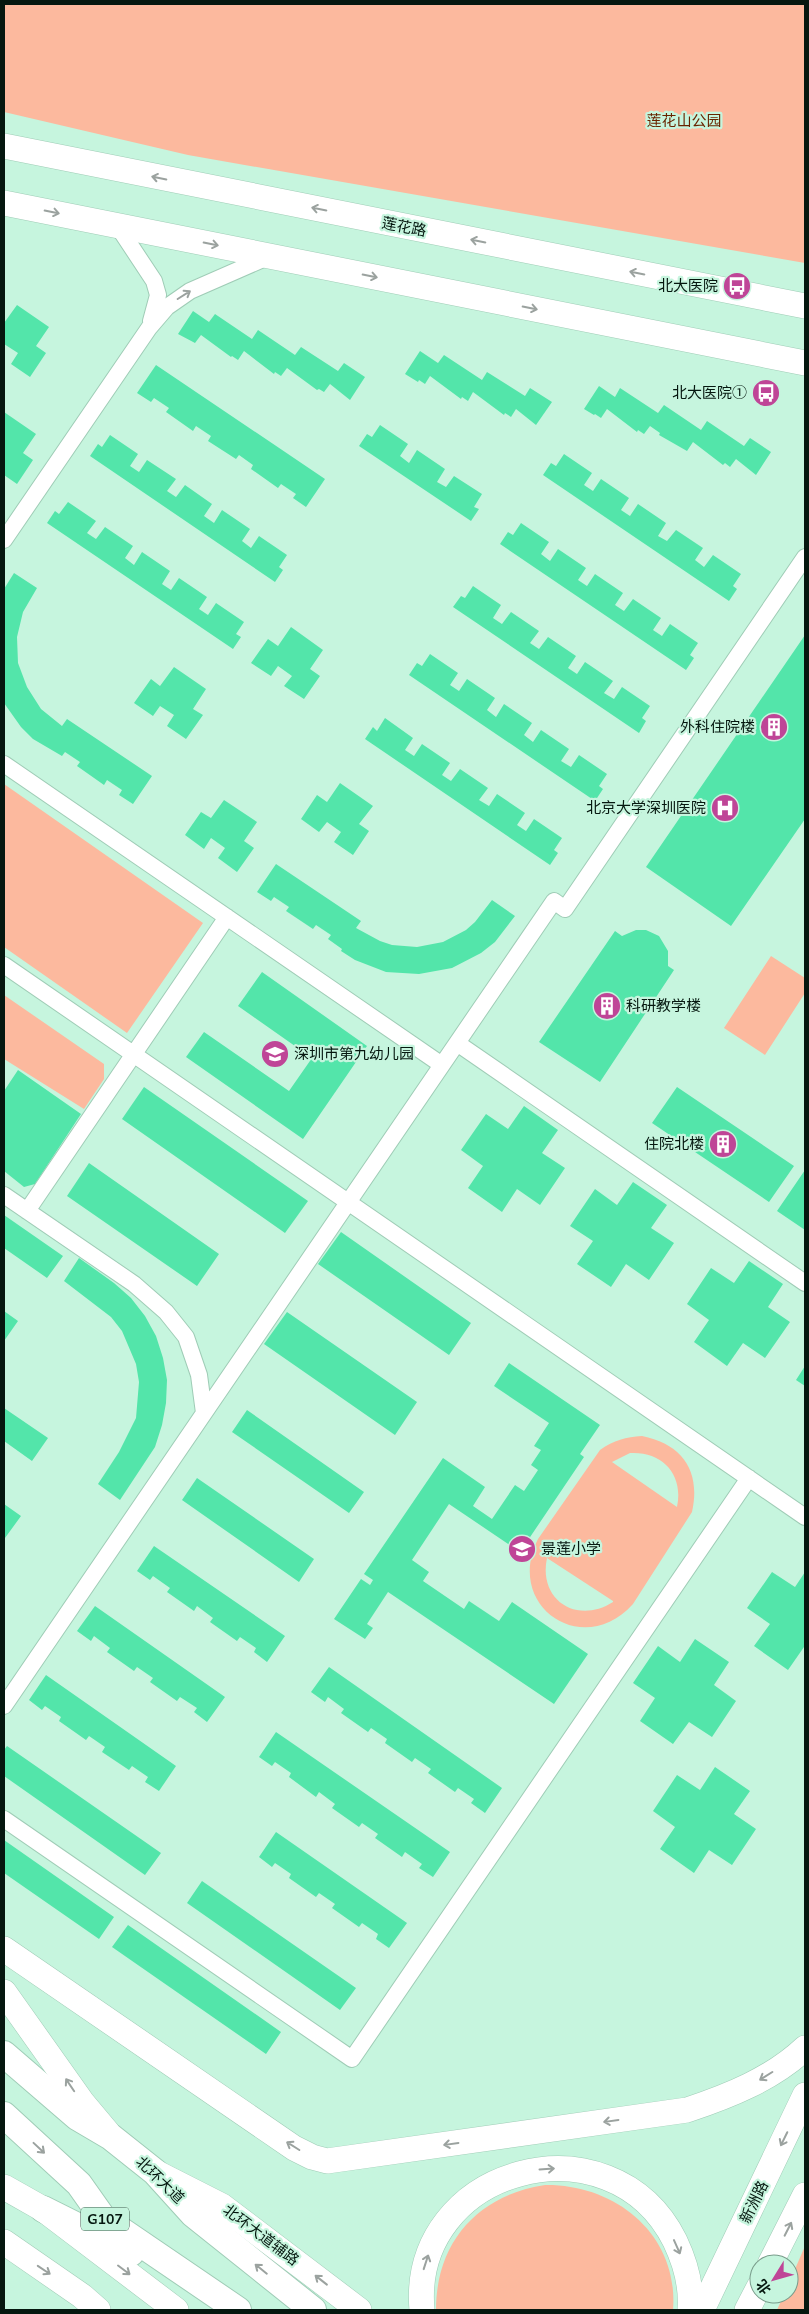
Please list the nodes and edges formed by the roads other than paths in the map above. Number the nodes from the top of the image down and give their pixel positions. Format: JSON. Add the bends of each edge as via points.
{"nodes":[{"id":1,"x":4,"y":146,"type":"edge"},
{"id":2,"x":4,"y":203,"type":"edge"},
{"id":3,"x":117,"y":226,"type":"junction"},
{"id":4,"x":271,"y":256,"type":"junction"},
{"id":5,"x":805,"y":306,"type":"edge"},
{"id":6,"x":149,"y":328,"type":"junction"},
{"id":7,"x":805,"y":363,"type":"edge"},
{"id":8,"x":4,"y":540,"type":"edge"},
{"id":9,"x":805,"y":557,"type":"edge"},
{"id":10,"x":4,"y":764,"type":"edge"},
{"id":11,"x":227,"y":917,"type":"junction"},
{"id":12,"x":4,"y":965,"type":"edge"},
{"id":13,"x":457,"y":1043,"type":"junction"},
{"id":14,"x":133,"y":1054,"type":"junction"},
{"id":15,"x":442,"y":1065,"type":"junction"},
{"id":16,"x":4,"y":1195,"type":"edge"},
{"id":17,"x":348,"y":1202,"type":"junction"},
{"id":18,"x":27,"y":1211,"type":"junction"},
{"id":19,"x":805,"y":1283,"type":"edge"},
{"id":20,"x":204,"y":1413,"type":"junction"},
{"id":21,"x":749,"y":1478,"type":"junction"},
{"id":22,"x":805,"y":1517,"type":"edge"},
{"id":23,"x":4,"y":1706,"type":"edge"},
{"id":24,"x":4,"y":1819,"type":"edge"},
{"id":25,"x":4,"y":1950,"type":"edge"},
{"id":26,"x":4,"y":1992,"type":"edge"},
{"id":27,"x":805,"y":2048,"type":"edge"},
{"id":28,"x":4,"y":2054,"type":"edge"},
{"id":29,"x":805,"y":2095,"type":"edge"},
{"id":30,"x":4,"y":2115,"type":"edge"},
{"id":31,"x":111,"y":2137,"type":"junction"},
{"id":32,"x":155,"y":2172,"type":"junction"},
{"id":33,"x":4,"y":2187,"type":"edge"},
{"id":34,"x":805,"y":2195,"type":"edge"},
{"id":35,"x":43,"y":2209,"type":"junction"},
{"id":36,"x":4,"y":2242,"type":"edge"},
{"id":37,"x":775,"y":2254,"type":"edge"},
{"id":38,"x":232,"y":2305,"type":"edge"},
{"id":39,"x":98,"y":2310,"type":"edge"},
{"id":40,"x":176,"y":2310,"type":"edge"},
{"id":41,"x":313,"y":2310,"type":"edge"},
{"id":42,"x":359,"y":2310,"type":"edge"},
{"id":43,"x":422,"y":2310,"type":"edge"},
{"id":44,"x":690,"y":2310,"type":"edge"},
{"id":45,"x":702,"y":2310,"type":"edge"}],
"edges":[{"from":5,"to":1,"type":"main road","name":"莲花路","one_way":true},
{"from":2,"to":3,"type":"main road","one_way":true},
{"from":3,"to":4,"type":"main road","one_way":true},
{"from":3,"to":6,"type":"street","via":[[156,288],[157,303]]},
{"from":6,"to":4,"type":"street","one_way":true,"via":[[167,307],[190,291]]},
{"from":4,"to":7,"type":"main road","one_way":true},
{"from":6,"to":8,"type":"street"},
{"from":9,"to":13,"type":"street","via":[[565,909],[554,901]]},
{"from":10,"to":11,"type":"street"},
{"from":11,"to":14,"type":"street"},
{"from":11,"to":15,"type":"street"},
{"from":12,"to":14,"type":"street"},
{"from":13,"to":15,"type":"street"},
{"from":13,"to":19,"type":"street"},
{"from":14,"to":17,"type":"street"},
{"from":14,"to":18,"type":"street"},
{"from":15,"to":17,"type":"street"},
{"from":16,"to":18,"type":"street"},
{"from":17,"to":20,"type":"street"},
{"from":17,"to":21,"type":"street"},
{"from":18,"to":20,"type":"street","via":[[134,1284],[166,1312],[186,1338],[199,1375]]},
{"from":20,"to":23,"type":"street"},
{"from":21,"to":22,"type":"street"},
{"from":21,"to":24,"type":"street","via":[[352,2059]]},
{"from":27,"to":25,"type":"main road","one_way":true,"via":[[765,2077],[735,2093],[686,2110],[327,2161],[312,2158],[294,2148]]},
{"from":31,"to":26,"type":"main road","one_way":true,"via":[[82,2102]]},
{"from":28,"to":31,"type":"highway","name":"北环大道","via":[[77,2117]]},
{"from":29,"to":45,"type":"main road","name":"新洲路","one_way":true},
{"from":30,"to":38,"type":"highway","number":"G107","one_way":true,"via":[[79,2184],[103,2218]]},
{"from":31,"to":32,"type":"highway","name":"北环大道"},
{"from":41,"to":32,"type":"highway","name":"北环大道","one_way":true,"via":[[193,2214]]},
{"from":42,"to":32,"type":"main road","name":"北环大道辅路","one_way":true,"via":[[222,2206]]},
{"from":33,"to":35,"type":"main road"},
{"from":37,"to":34,"type":"main road","one_way":true},
{"from":35,"to":38,"type":"highway"},
{"from":35,"to":40,"type":"main road","one_way":true},
{"from":36,"to":39,"type":"main road","one_way":true},
{"from":43,"to":44,"type":"main road","one_way":true,"via":[[421,2291],[430,2253],[460,2206],[490,2184],[508,2176],[563,2168],[617,2183],[660,2218],[686,2268]]}]}
